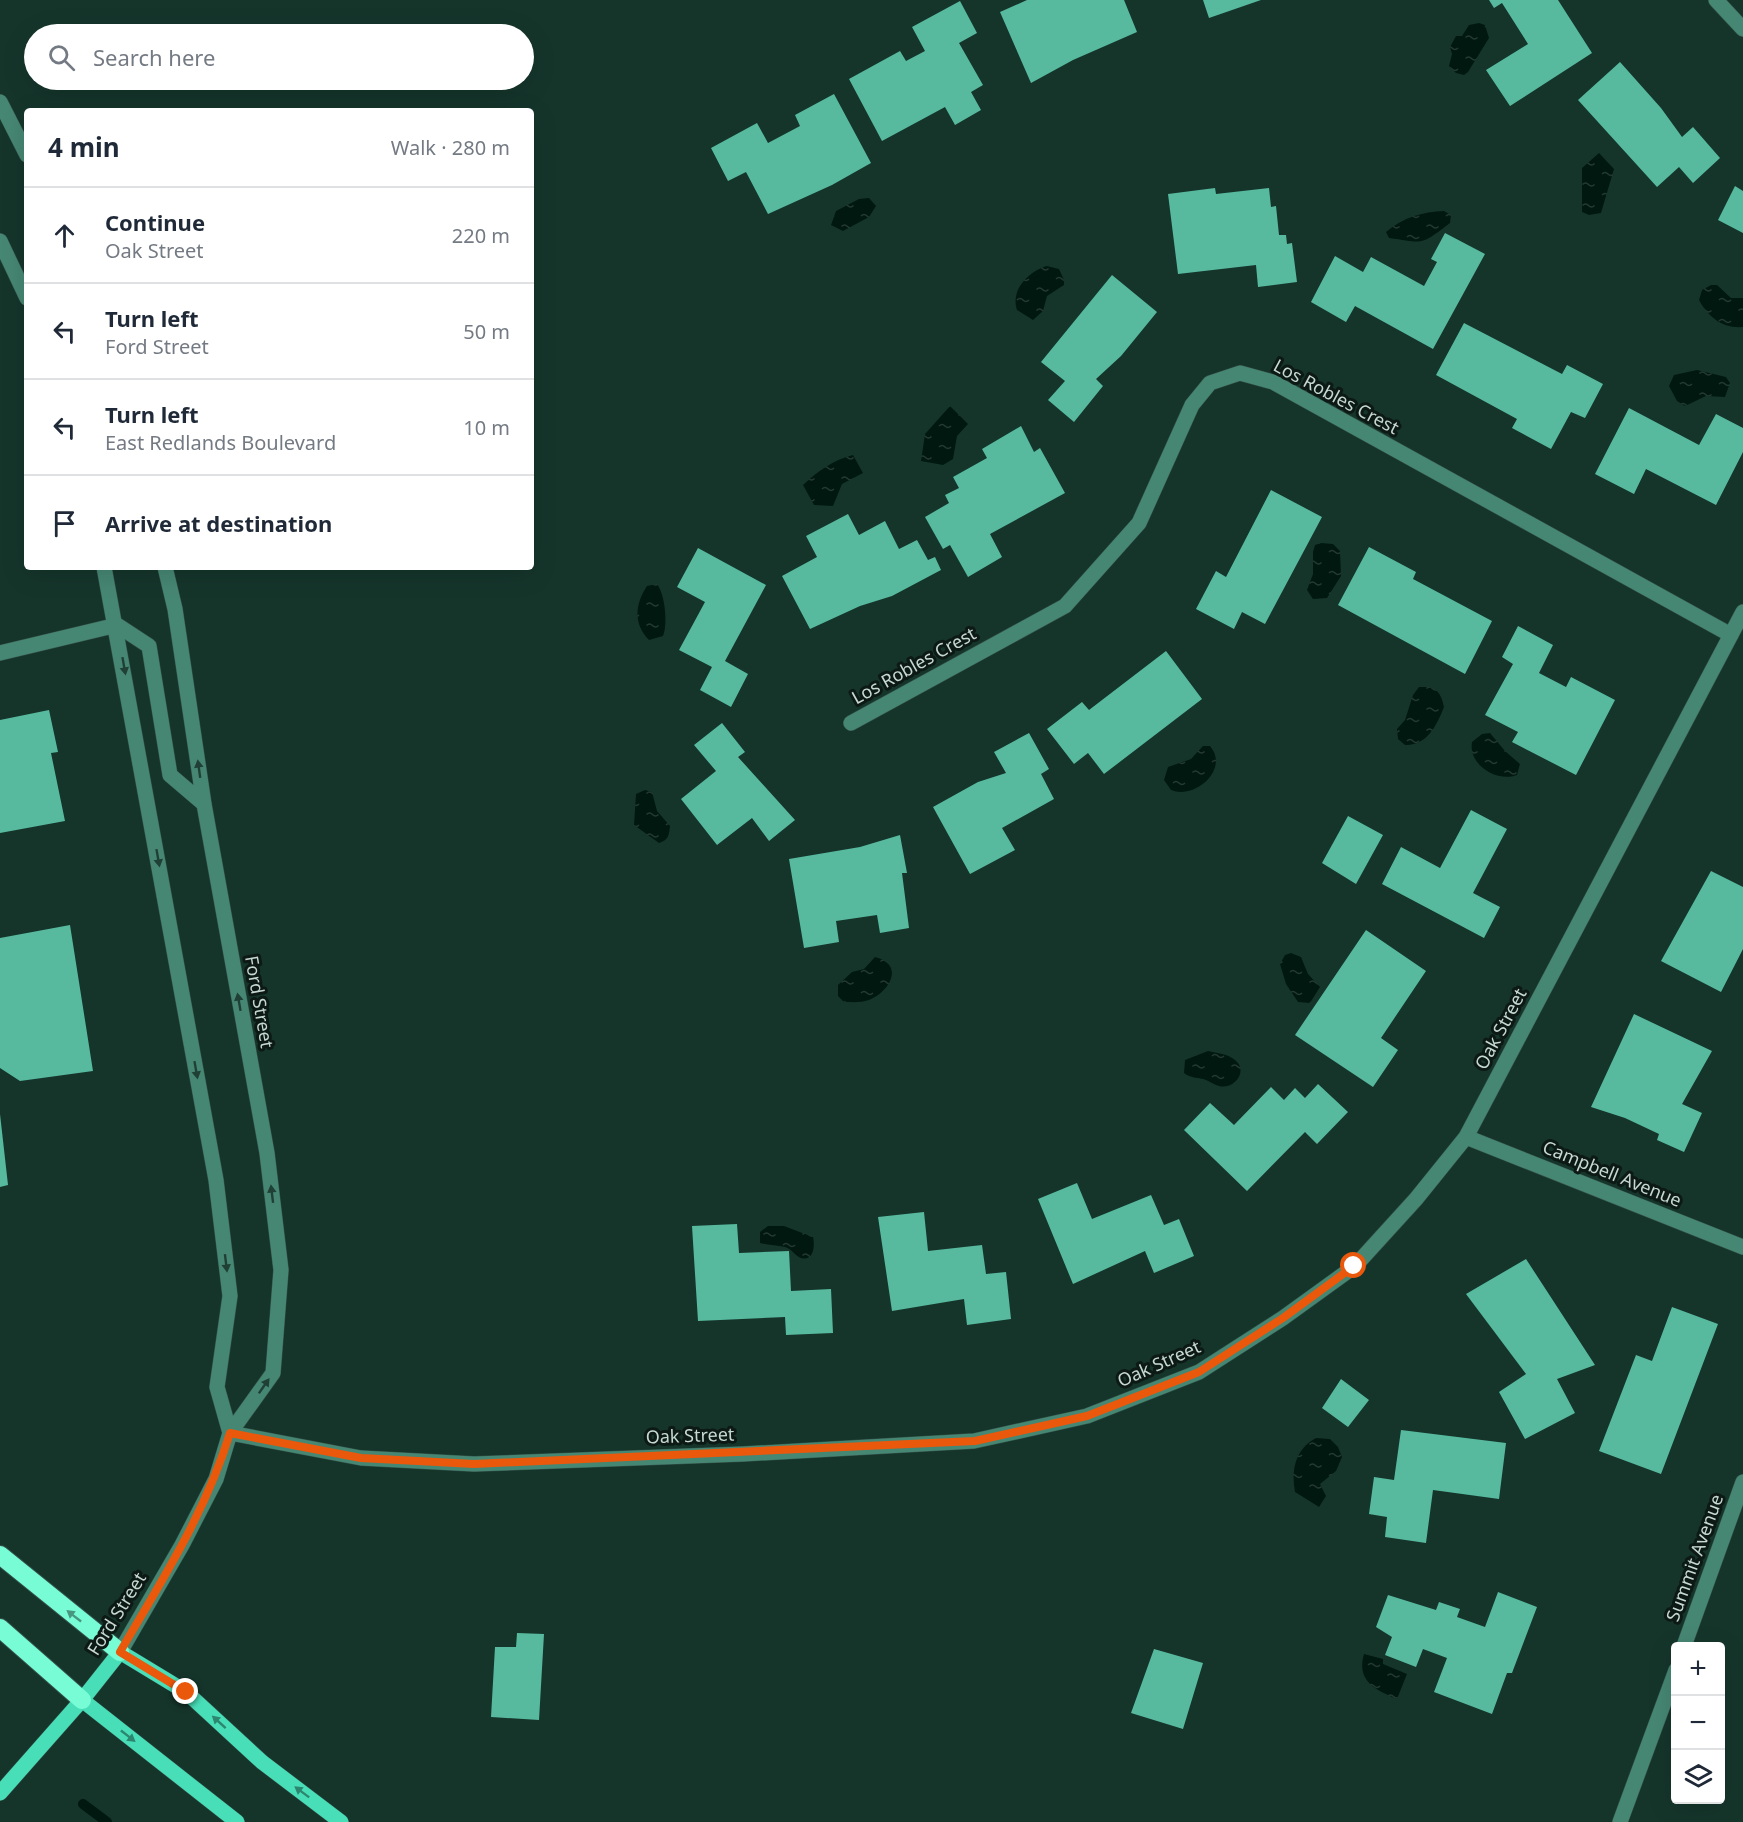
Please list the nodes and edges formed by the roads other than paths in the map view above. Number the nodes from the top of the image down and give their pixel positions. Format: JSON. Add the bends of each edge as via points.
{"nodes":[{"id":1,"x":1716,"y":0,"type":"edge"},
{"id":2,"x":1743,"y":29,"type":"edge"},
{"id":3,"x":0,"y":102,"type":"edge"},
{"id":4,"x":24,"y":149,"type":"edge"},
{"id":5,"x":0,"y":241,"type":"edge"},
{"id":6,"x":24,"y":292,"type":"edge"},
{"id":7,"x":105,"y":570,"type":"edge"},
{"id":8,"x":166,"y":570,"type":"edge"},
{"id":9,"x":1743,"y":612,"type":"edge"},
{"id":10,"x":117,"y":625,"type":"junction"},
{"id":11,"x":1731,"y":635,"type":"junction"},
{"id":12,"x":0,"y":652,"type":"edge"},
{"id":13,"x":851,"y":723,"type":"dead end"},
{"id":14,"x":204,"y":804,"type":"junction"},
{"id":15,"x":1466,"y":1137,"type":"junction"},
{"id":16,"x":1743,"y":1247,"type":"edge"},
{"id":17,"x":230,"y":1433,"type":"junction"},
{"id":18,"x":1743,"y":1482,"type":"edge"},
{"id":19,"x":0,"y":1555,"type":"edge"},
{"id":20,"x":0,"y":1628,"type":"edge"},
{"id":21,"x":1686,"y":1642,"type":"edge"},
{"id":22,"x":120,"y":1652,"type":"junction"},
{"id":23,"x":1671,"y":1684,"type":"edge"},
{"id":24,"x":82,"y":1700,"type":"junction"},
{"id":25,"x":0,"y":1793,"type":"edge"},
{"id":26,"x":237,"y":1822,"type":"edge"},
{"id":27,"x":341,"y":1822,"type":"edge"},
{"id":28,"x":1620,"y":1822,"type":"edge"}],
"edges":[{"from":1,"to":2,"type":"street"},
{"from":3,"to":4,"type":"street"},
{"from":5,"to":6,"type":"street"},
{"from":7,"to":10,"type":"street"},
{"from":14,"to":8,"type":"street","name":"Ford Street","one_way":true},
{"from":9,"to":11,"type":"street","name":"Oak Street"},
{"from":10,"to":12,"type":"street"},
{"from":10,"to":14,"type":"street","via":[[149,646],[170,775]]},
{"from":10,"to":17,"type":"street","one_way":true,"via":[[216,1179],[230,1296],[217,1387]]},
{"from":11,"to":13,"type":"street","name":"Los Robles Crest","via":[[1273,382],[1240,373],[1210,383],[1192,405],[1139,523],[1065,606]]},
{"from":11,"to":15,"type":"street","name":"Oak Street"},
{"from":17,"to":14,"type":"street","name":"Ford Street","one_way":true,"via":[[273,1373],[281,1270],[267,1153]]},
{"from":15,"to":16,"type":"street","name":"Campbell Avenue"},
{"from":15,"to":17,"type":"street","name":"Oak Street","via":[[1354,1266],[1310,1299],[1199,1372],[1087,1416],[975,1441],[474,1464],[361,1458]]},
{"from":17,"to":22,"type":"street","name":"Ford Street","via":[[216,1479]]},
{"from":18,"to":21,"type":"street","name":"Summit Avenue"},
{"from":22,"to":19,"type":"highway","one_way":true},
{"from":20,"to":24,"type":"highway"},
{"from":22,"to":24,"type":"main road","name":"Ford Street"},
{"from":27,"to":22,"type":"main road","one_way":true,"via":[[262,1762],[186,1692]]},
{"from":23,"to":28,"type":"street"},
{"from":24,"to":25,"type":"main road","name":"Ford Street"},
{"from":24,"to":26,"type":"main road","one_way":true}]}
